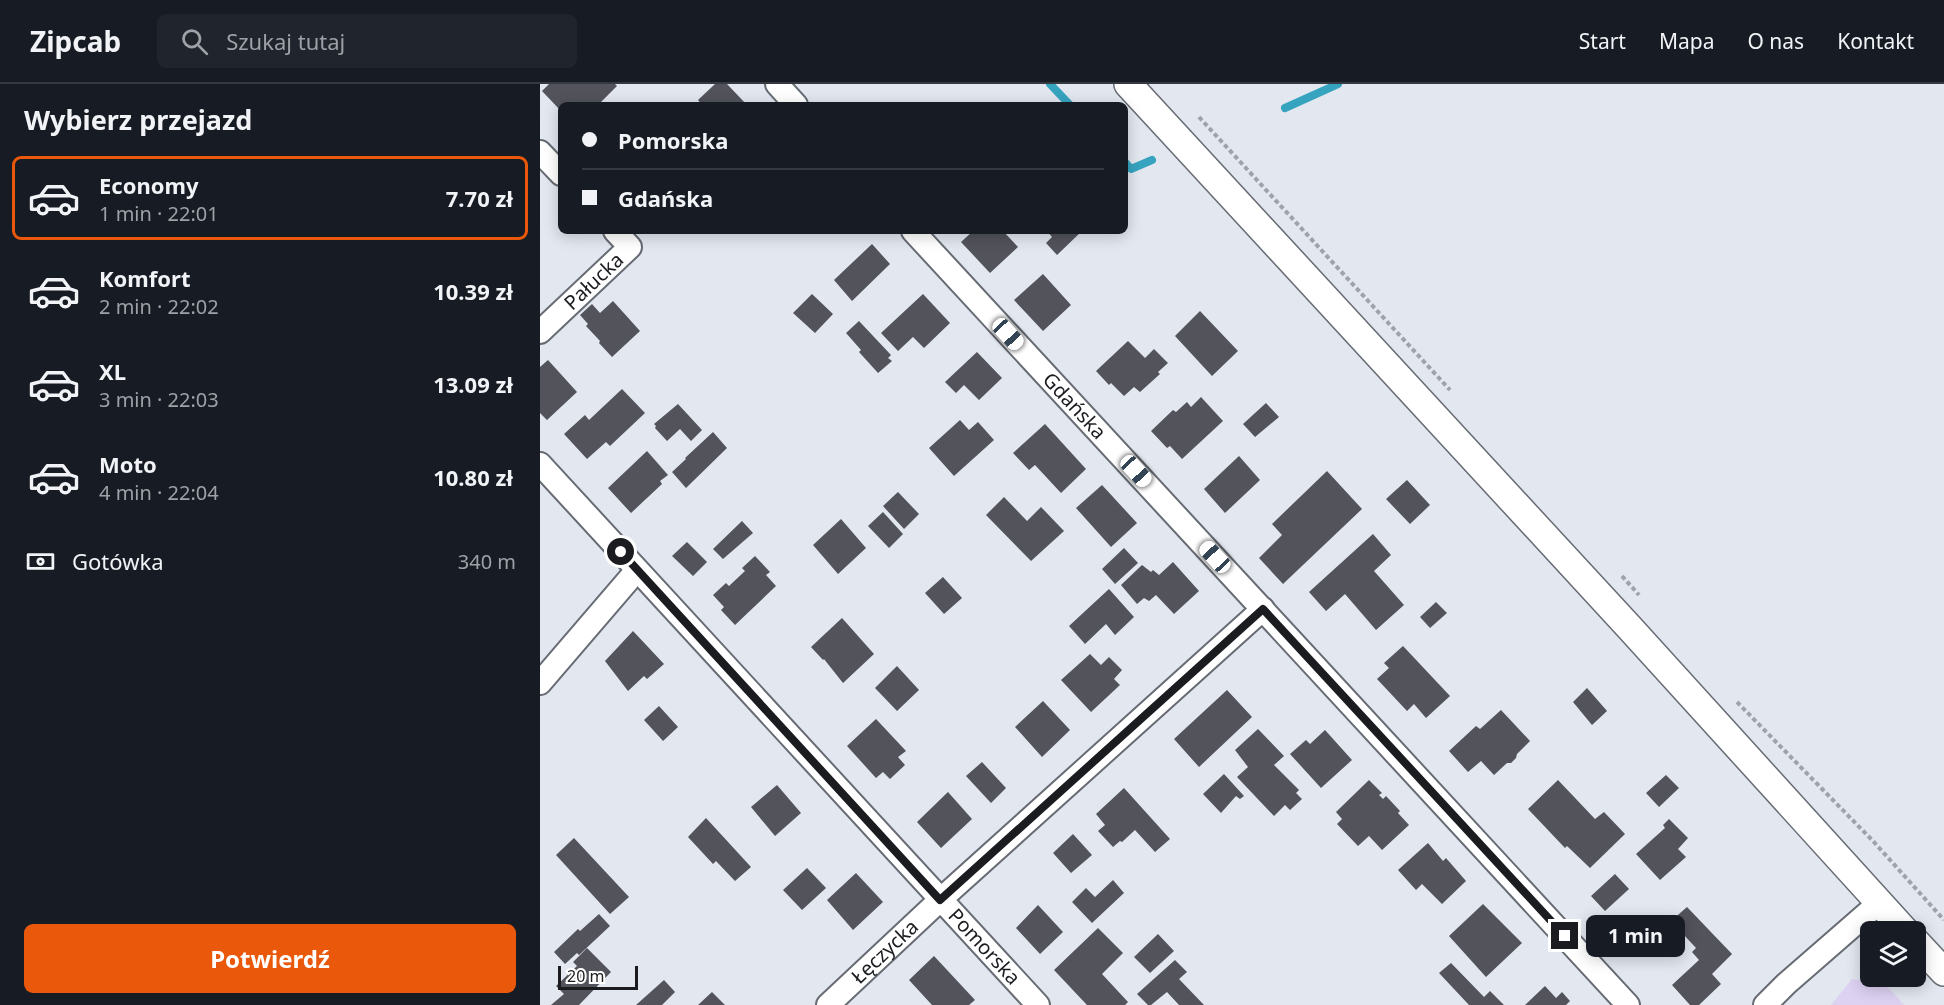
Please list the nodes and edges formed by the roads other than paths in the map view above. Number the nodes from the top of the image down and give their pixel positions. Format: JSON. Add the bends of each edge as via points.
{"nodes":[{"id":1,"x":777,"y":84,"type":"edge"},
{"id":2,"x":1128,"y":84,"type":"edge"},
{"id":3,"x":793,"y":102,"type":"edge"},
{"id":4,"x":540,"y":152,"type":"edge"},
{"id":5,"x":558,"y":171,"type":"edge"},
{"id":6,"x":618,"y":234,"type":"edge"},
{"id":7,"x":916,"y":234,"type":"edge"},
{"id":8,"x":540,"y":332,"type":"edge"},
{"id":9,"x":540,"y":464,"type":"edge"},
{"id":10,"x":637,"y":570,"type":"junction"},
{"id":11,"x":1263,"y":609,"type":"junction"},
{"id":12,"x":540,"y":683,"type":"edge"},
{"id":13,"x":940,"y":900,"type":"junction"},
{"id":14,"x":1880,"y":903,"type":"junction"},
{"id":15,"x":1896,"y":921,"type":"edge"},
{"id":16,"x":1926,"y":953,"type":"edge"},
{"id":17,"x":1944,"y":972,"type":"edge"},
{"id":18,"x":828,"y":1005,"type":"edge"},
{"id":19,"x":1038,"y":1005,"type":"edge"},
{"id":20,"x":1628,"y":1005,"type":"edge"},
{"id":21,"x":1765,"y":1005,"type":"edge"}],
"edges":[{"from":1,"to":3,"type":"street"},
{"from":2,"to":14,"type":"street"},
{"from":4,"to":5,"type":"street"},
{"from":6,"to":8,"type":"street","name":"Pałucka","via":[[630,247]]},
{"from":7,"to":11,"type":"street","name":"Gdańska"},
{"from":9,"to":10,"type":"street","name":"Pomorska"},
{"from":10,"to":12,"type":"street"},
{"from":10,"to":13,"type":"street","name":"Pomorska"},
{"from":11,"to":13,"type":"street","name":"Łęczycka"},
{"from":11,"to":20,"type":"street","name":"Gdańska"},
{"from":13,"to":18,"type":"street","name":"Łęczycka"},
{"from":13,"to":19,"type":"street","name":"Pomorska"},
{"from":14,"to":15,"type":"street"},
{"from":14,"to":21,"type":"street"},
{"from":16,"to":17,"type":"street"}]}
